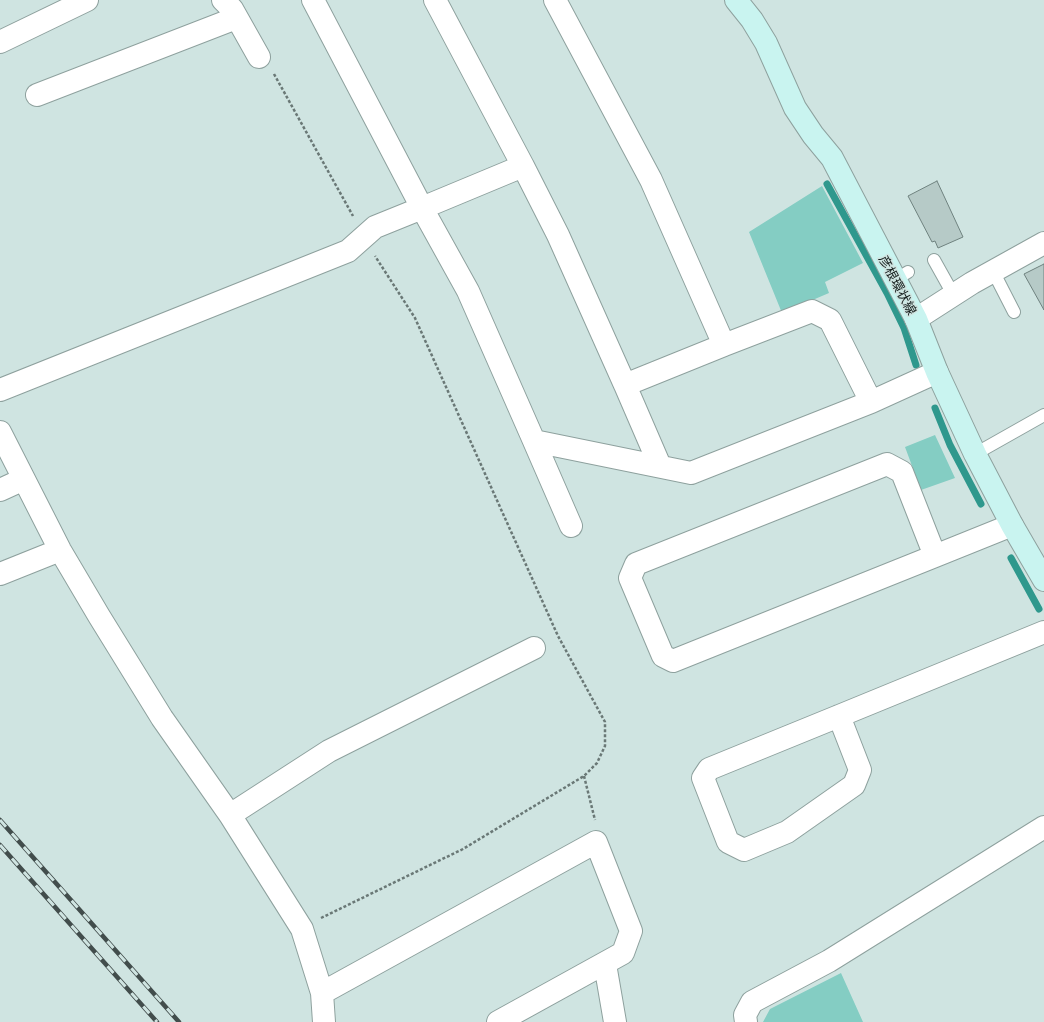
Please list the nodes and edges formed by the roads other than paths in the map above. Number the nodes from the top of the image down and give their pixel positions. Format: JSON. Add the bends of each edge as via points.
{"nodes":[{"id":1,"x":88,"y":0,"type":"edge"},
{"id":2,"x":223,"y":0,"type":"edge"},
{"id":3,"x":313,"y":0,"type":"edge"},
{"id":4,"x":435,"y":0,"type":"edge"},
{"id":5,"x":555,"y":0,"type":"edge"},
{"id":6,"x":736,"y":0,"type":"edge"},
{"id":7,"x":236,"y":18,"type":"junction"},
{"id":8,"x":0,"y":42,"type":"edge"},
{"id":9,"x":259,"y":57,"type":"road end"},
{"id":10,"x":37,"y":95,"type":"dead end"},
{"id":11,"x":523,"y":166,"type":"junction"},
{"id":12,"x":422,"y":208,"type":"junction"},
{"id":13,"x":1044,"y":243,"type":"edge"},
{"id":14,"x":934,"y":260,"type":"dead end"},
{"id":15,"x":993,"y":271,"type":"junction"},
{"id":16,"x":953,"y":294,"type":"junction"},
{"id":17,"x":1014,"y":312,"type":"dead end"},
{"id":18,"x":916,"y":319,"type":"junction"},
{"id":19,"x":724,"y":345,"type":"junction"},
{"id":20,"x":938,"y":372,"type":"junction"},
{"id":21,"x":625,"y":385,"type":"junction"},
{"id":22,"x":0,"y":390,"type":"edge"},
{"id":23,"x":871,"y":402,"type":"junction"},
{"id":24,"x":1044,"y":415,"type":"edge"},
{"id":25,"x":0,"y":432,"type":"edge"},
{"id":26,"x":534,"y":441,"type":"junction"},
{"id":27,"x":976,"y":454,"type":"junction"},
{"id":28,"x":660,"y":466,"type":"junction"},
{"id":29,"x":23,"y":473,"type":"junction"},
{"id":30,"x":0,"y":490,"type":"edge"},
{"id":31,"x":1012,"y":525,"type":"junction"},
{"id":32,"x":571,"y":526,"type":"dead end"},
{"id":33,"x":60,"y":550,"type":"junction"},
{"id":34,"x":935,"y":556,"type":"junction"},
{"id":35,"x":0,"y":574,"type":"edge"},
{"id":36,"x":1044,"y":580,"type":"edge"},
{"id":37,"x":1044,"y":632,"type":"edge"},
{"id":38,"x":534,"y":648,"type":"dead end"},
{"id":39,"x":839,"y":716,"type":"junction"},
{"id":40,"x":230,"y":815,"type":"junction"},
{"id":41,"x":1044,"y":827,"type":"edge"},
{"id":42,"x":605,"y":964,"type":"junction"},
{"id":43,"x":322,"y":993,"type":"junction"},
{"id":44,"x":324,"y":1022,"type":"edge"},
{"id":45,"x":498,"y":1022,"type":"edge"},
{"id":46,"x":615,"y":1022,"type":"edge"},
{"id":47,"x":746,"y":1022,"type":"edge"}],
"edges":[{"from":1,"to":8,"type":"street"},
{"from":2,"to":7,"type":"street"},
{"from":3,"to":12,"type":"street"},
{"from":4,"to":11,"type":"street"},
{"from":5,"to":19,"type":"street","via":[[651,180]]},
{"from":6,"to":18,"type":"main road","name":"彦根環状線","via":[[766,43],[796,108],[832,158],[901,276]]},
{"from":7,"to":9,"type":"street"},
{"from":7,"to":10,"type":"street"},
{"from":11,"to":12,"type":"street"},
{"from":11,"to":21,"type":"street","via":[[558,235]]},
{"from":12,"to":22,"type":"street","via":[[375,227],[348,252]]},
{"from":12,"to":26,"type":"street","via":[[468,291]]},
{"from":13,"to":15,"type":"street"},
{"from":14,"to":16,"type":"lane"},
{"from":15,"to":16,"type":"street"},
{"from":15,"to":17,"type":"lane"},
{"from":16,"to":18,"type":"street"},
{"from":18,"to":20,"type":"main road","name":"彦根環状線"},
{"from":19,"to":21,"type":"street"},
{"from":19,"to":23,"type":"street","via":[[812,311],[830,320]]},
{"from":20,"to":23,"type":"street"},
{"from":20,"to":27,"type":"main road","name":"彦根環状線"},
{"from":21,"to":28,"type":"street"},
{"from":23,"to":28,"type":"street","via":[[691,473]]},
{"from":24,"to":27,"type":"lane"},
{"from":25,"to":29,"type":"street"},
{"from":26,"to":28,"type":"street"},
{"from":26,"to":32,"type":"street"},
{"from":27,"to":31,"type":"main road","name":"彦根環状線"},
{"from":29,"to":30,"type":"street"},
{"from":29,"to":33,"type":"street"},
{"from":31,"to":34,"type":"street"},
{"from":31,"to":36,"type":"main road","name":"彦根環状線"},
{"from":33,"to":35,"type":"street"},
{"from":33,"to":40,"type":"street","via":[[162,718]]},
{"from":34,"to":34,"type":"street","via":[[673,661],[663,656],[630,578],[636,564],[886,464],[902,472]]},
{"from":37,"to":39,"type":"street"},
{"from":38,"to":40,"type":"street","via":[[329,751]]},
{"from":39,"to":39,"type":"street","via":[[709,769],[703,778],[728,842],[744,850],[787,832],[854,785],[860,770]]},
{"from":40,"to":43,"type":"street","via":[[302,929]]},
{"from":41,"to":47,"type":"street","via":[[830,961],[752,1002],[745,1015]]},
{"from":42,"to":43,"type":"street","via":[[623,953],[631,931],[596,842]]},
{"from":42,"to":45,"type":"street"},
{"from":42,"to":46,"type":"street"},
{"from":43,"to":44,"type":"street"}]}
